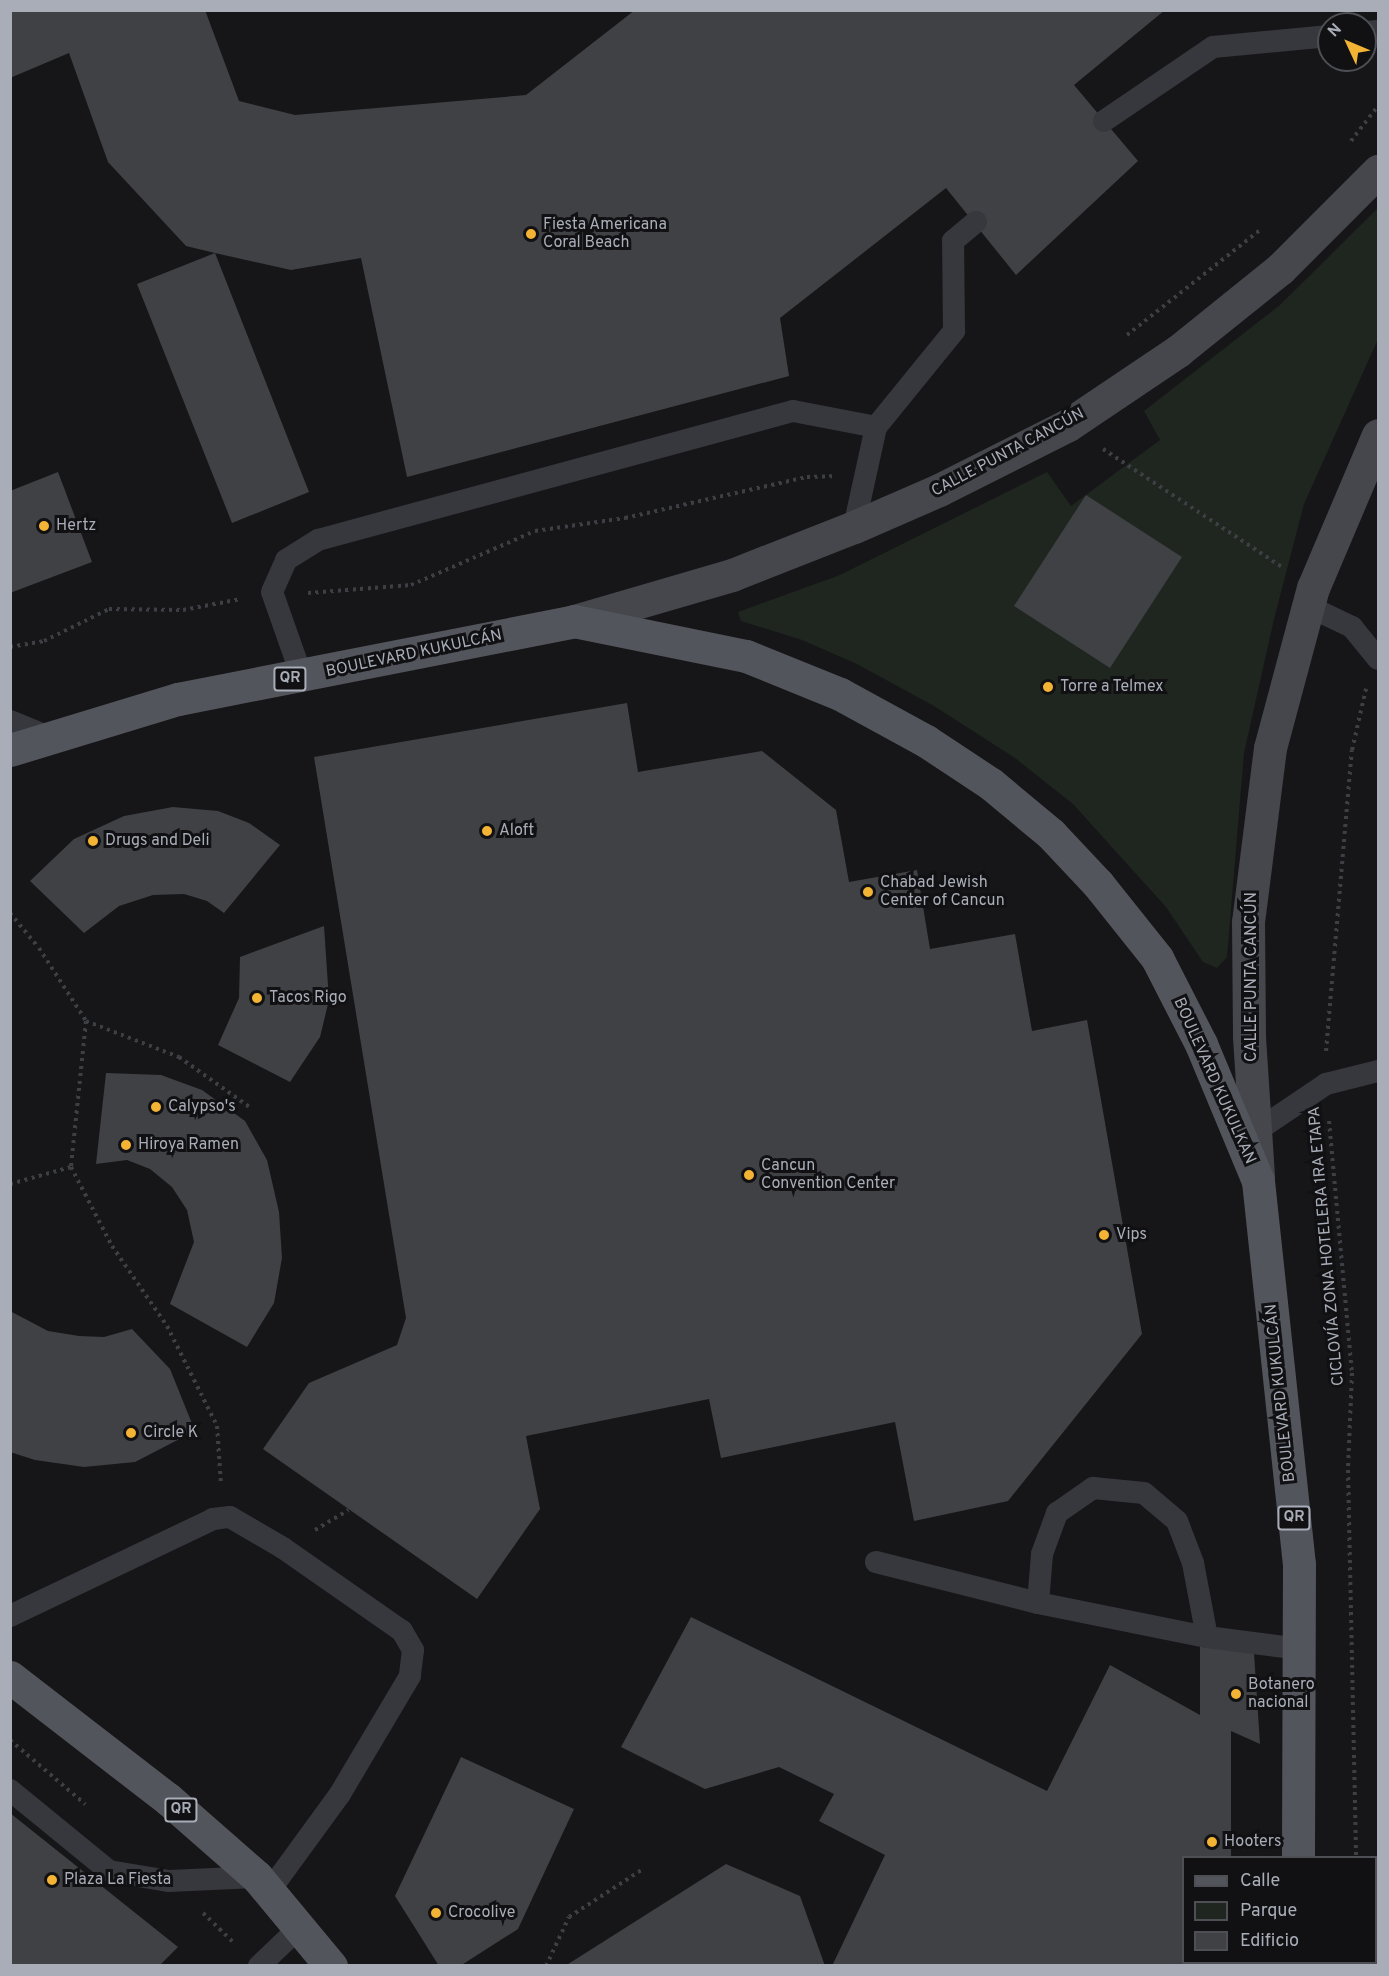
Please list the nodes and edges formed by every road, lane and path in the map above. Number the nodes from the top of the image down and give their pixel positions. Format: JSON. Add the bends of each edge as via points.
{"nodes":[{"id":1,"x":1317,"y":37,"type":"edge"},
{"id":2,"x":1104,"y":122,"type":"dead end"},
{"id":3,"x":1378,"y":171,"type":"edge"},
{"id":4,"x":976,"y":222,"type":"dead end"},
{"id":5,"x":1068,"y":425,"type":"junction"},
{"id":6,"x":876,"y":427,"type":"junction"},
{"id":7,"x":1378,"y":435,"type":"edge"},
{"id":8,"x":1370,"y":471,"type":"edge"},
{"id":9,"x":854,"y":527,"type":"junction"},
{"id":10,"x":1310,"y":597,"type":"junction"},
{"id":11,"x":574,"y":621,"type":"junction"},
{"id":12,"x":1376,"y":656,"type":"edge"},
{"id":13,"x":302,"y":677,"type":"junction"},
{"id":14,"x":10,"y":722,"type":"edge"},
{"id":15,"x":49,"y":737,"type":"junction"},
{"id":16,"x":10,"y":750,"type":"edge"},
{"id":17,"x":10,"y":913,"type":"edge"},
{"id":18,"x":86,"y":1021,"type":"junction"},
{"id":19,"x":1378,"y":1071,"type":"edge"},
{"id":20,"x":1326,"y":1084,"type":"junction"},
{"id":21,"x":251,"y":1108,"type":"dead end"},
{"id":22,"x":1255,"y":1132,"type":"junction"},
{"id":23,"x":71,"y":1167,"type":"junction"},
{"id":24,"x":1258,"y":1181,"type":"junction"},
{"id":25,"x":10,"y":1184,"type":"edge"},
{"id":26,"x":224,"y":1518,"type":"junction"},
{"id":27,"x":876,"y":1562,"type":"dead end"},
{"id":28,"x":1038,"y":1603,"type":"junction"},
{"id":29,"x":10,"y":1617,"type":"edge"},
{"id":30,"x":1207,"y":1636,"type":"junction"},
{"id":31,"x":1299,"y":1649,"type":"junction"},
{"id":32,"x":10,"y":1677,"type":"edge"},
{"id":33,"x":10,"y":1790,"type":"edge"},
{"id":34,"x":1298,"y":1856,"type":"edge"},
{"id":35,"x":1356,"y":1856,"type":"edge"},
{"id":36,"x":643,"y":1869,"type":"dead end"},
{"id":37,"x":263,"y":1884,"type":"junction"},
{"id":38,"x":302,"y":1926,"type":"junction"},
{"id":39,"x":259,"y":1965,"type":"edge"},
{"id":40,"x":331,"y":1965,"type":"edge"},
{"id":41,"x":546,"y":1965,"type":"edge"}],
"edges":[{"from":1,"to":2,"type":"lane","via":[[1213,47]]},
{"from":3,"to":5,"type":"street","name":"CALLE PUNTA CANCÚN","via":[[1280,269],[1178,351]]},
{"from":4,"to":6,"type":"lane","via":[[952,241],[954,331]]},
{"from":5,"to":9,"type":"street","name":"CALLE PUNTA CANCÚN","via":[[939,490]]},
{"from":5,"to":10,"type":"path"},
{"from":6,"to":9,"type":"lane"},
{"from":6,"to":13,"type":"lane","via":[[793,411],[318,540],[286,560],[272,592]]},
{"from":7,"to":8,"type":"street","name":"CALLE PUNTA CANCÚN"},
{"from":8,"to":10,"type":"street","name":"CALLE PUNTA CANCÚN"},
{"from":9,"to":11,"type":"street","name":"CALLE PUNTA CANCÚN","via":[[732,575]]},
{"from":10,"to":12,"type":"lane","via":[[1352,627]]},
{"from":10,"to":22,"type":"street","name":"CALLE PUNTA CANCÚN","via":[[1270,748],[1248,921]]},
{"from":11,"to":13,"type":"main road","name":"BOULEVARD KUKULCÁN","number":"QR"},
{"from":11,"to":24,"type":"main road","name":"BOULEVARD KUKULKAN","via":[[746,656],[840,694],[926,741],[991,784],[1051,834],[1098,884],[1157,958],[1201,1044]]},
{"from":12,"to":20,"type":"path","name":"CICLOVÍA ZONA HOTELERA 1RA ETAPA","via":[[1352,750]]},
{"from":13,"to":15,"type":"main road","name":"BOULEVARD KUKULCÁN","number":"QR","via":[[178,699]]},
{"from":14,"to":15,"type":"lane"},
{"from":15,"to":16,"type":"main road","name":"BOULEVARD KUKULCÁN","number":"QR"},
{"from":17,"to":18,"type":"path","via":[[39,948]]},
{"from":18,"to":21,"type":"path","via":[[178,1057]]},
{"from":18,"to":23,"type":"path"},
{"from":19,"to":20,"type":"lane"},
{"from":20,"to":22,"type":"lane"},
{"from":20,"to":35,"type":"path","name":"CICLOVÍA ZONA HOTELERA 1RA ETAPA","via":[[1352,1373],[1348,1470]]},
{"from":22,"to":24,"type":"street","name":"CALLE PUNTA CANCÚN"},
{"from":23,"to":25,"type":"path"},
{"from":23,"to":26,"type":"path","via":[[112,1246],[167,1326],[217,1426]]},
{"from":24,"to":31,"type":"main road","name":"BOULEVARD KUKULCÁN","number":"QR","via":[[1299,1564]]},
{"from":26,"to":29,"type":"lane","via":[[213,1519]]},
{"from":26,"to":37,"type":"lane","via":[[243,1522],[402,1631],[413,1650],[410,1676],[340,1794]]},
{"from":27,"to":28,"type":"lane"},
{"from":28,"to":30,"type":"lane"},
{"from":28,"to":30,"type":"lane","via":[[1042,1554],[1057,1512],[1093,1488],[1144,1493],[1177,1521],[1193,1563]]},
{"from":30,"to":31,"type":"lane"},
{"from":31,"to":34,"type":"main road","name":"BOULEVARD KUKULCÁN","number":"QR"},
{"from":32,"to":37,"type":"main road","number":"QR","via":[[168,1799]]},
{"from":33,"to":37,"type":"lane","via":[[109,1871],[169,1881]]},
{"from":36,"to":41,"type":"path","via":[[569,1917]]},
{"from":37,"to":38,"type":"main road","number":"QR"},
{"from":38,"to":39,"type":"lane"},
{"from":38,"to":40,"type":"main road","number":"QR"}]}
